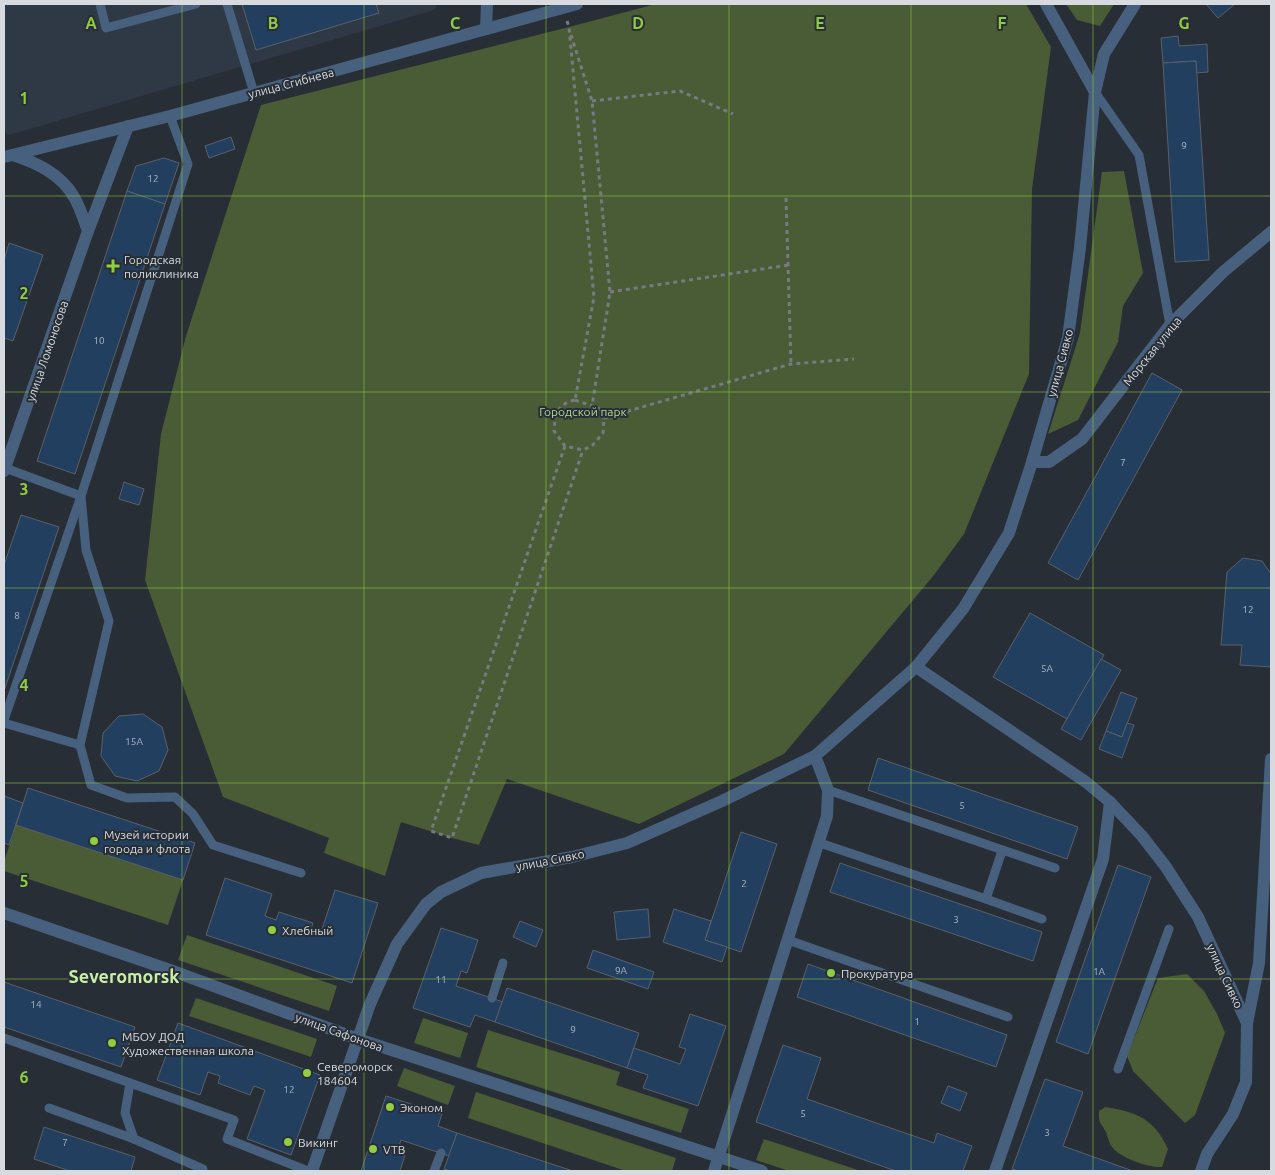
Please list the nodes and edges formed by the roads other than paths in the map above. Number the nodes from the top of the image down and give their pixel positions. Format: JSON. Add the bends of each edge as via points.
{"nodes":[{"id":1,"x":100,"y":4,"type":"edge"},
{"id":2,"x":196,"y":4,"type":"edge"},
{"id":3,"x":227,"y":4,"type":"edge"},
{"id":4,"x":487,"y":4,"type":"edge"},
{"id":5,"x":577,"y":4,"type":"edge"},
{"id":6,"x":1046,"y":4,"type":"edge"},
{"id":7,"x":1135,"y":4,"type":"edge"},
{"id":8,"x":486,"y":29,"type":"junction"},
{"id":9,"x":1095,"y":92,"type":"junction"},
{"id":10,"x":254,"y":93,"type":"junction"},
{"id":11,"x":170,"y":116,"type":"junction"},
{"id":12,"x":128,"y":126,"type":"junction"},
{"id":13,"x":8,"y":156,"type":"edge"},
{"id":14,"x":88,"y":231,"type":"junction"},
{"id":15,"x":1271,"y":232,"type":"edge"},
{"id":16,"x":1170,"y":325,"type":"junction"},
{"id":17,"x":1032,"y":462,"type":"junction"},
{"id":18,"x":4,"y":469,"type":"edge"},
{"id":19,"x":82,"y":496,"type":"junction"},
{"id":20,"x":916,"y":667,"type":"junction"},
{"id":21,"x":4,"y":721,"type":"edge"},
{"id":22,"x":80,"y":745,"type":"junction"},
{"id":23,"x":815,"y":756,"type":"junction"},
{"id":24,"x":1271,"y":759,"type":"edge"},
{"id":25,"x":1271,"y":763,"type":"edge"},
{"id":26,"x":828,"y":790,"type":"junction"},
{"id":27,"x":1110,"y":802,"type":"junction"},
{"id":28,"x":820,"y":843,"type":"junction"},
{"id":29,"x":1002,"y":851,"type":"junction"},
{"id":30,"x":1055,"y":868,"type":"dead end"},
{"id":31,"x":301,"y":874,"type":"dead end"},
{"id":32,"x":986,"y":899,"type":"junction"},
{"id":33,"x":4,"y":913,"type":"edge"},
{"id":34,"x":1042,"y":919,"type":"dead end"},
{"id":35,"x":1169,"y":929,"type":"dead end"},
{"id":36,"x":788,"y":940,"type":"junction"},
{"id":37,"x":503,"y":963,"type":"dead end"},
{"id":38,"x":492,"y":998,"type":"dead end"},
{"id":39,"x":1008,"y":1017,"type":"dead end"},
{"id":40,"x":1247,"y":1023,"type":"junction"},
{"id":41,"x":4,"y":1038,"type":"edge"},
{"id":42,"x":358,"y":1039,"type":"junction"},
{"id":43,"x":1118,"y":1069,"type":"dead end"},
{"id":44,"x":130,"y":1083,"type":"junction"},
{"id":45,"x":49,"y":1108,"type":"dead end"},
{"id":46,"x":134,"y":1139,"type":"junction"},
{"id":47,"x":441,"y":1153,"type":"dead end"},
{"id":48,"x":719,"y":1156,"type":"junction"},
{"id":49,"x":203,"y":1171,"type":"edge"},
{"id":50,"x":310,"y":1171,"type":"edge"},
{"id":51,"x":434,"y":1171,"type":"edge"},
{"id":52,"x":714,"y":1171,"type":"edge"},
{"id":53,"x":762,"y":1171,"type":"edge"},
{"id":54,"x":995,"y":1171,"type":"edge"},
{"id":55,"x":1201,"y":1171,"type":"edge"}],
"edges":[{"from":1,"to":2,"type":"lane","via":[[106,28]]},
{"from":3,"to":10,"type":"lane"},
{"from":4,"to":8,"type":"street"},
{"from":5,"to":8,"type":"street","name":"улица Сгибнева"},
{"from":6,"to":9,"type":"street"},
{"from":7,"to":9,"type":"street","name":"улица Сивко","via":[[1104,54]]},
{"from":8,"to":10,"type":"street","name":"улица Сгибнева"},
{"from":9,"to":16,"type":"lane","via":[[1139,155]]},
{"from":9,"to":17,"type":"street","name":"улица Сивко","via":[[1068,338]]},
{"from":10,"to":11,"type":"street","name":"улица Сгибнева"},
{"from":11,"to":12,"type":"street","name":"улица Сгибнева"},
{"from":11,"to":19,"type":"lane","via":[[188,164]]},
{"from":12,"to":13,"type":"street","name":"улица Сгибнева"},
{"from":12,"to":14,"type":"street","name":"улица Ломоносова"},
{"from":13,"to":14,"type":"street","via":[[36,163],[56,175],[74,196]]},
{"from":14,"to":18,"type":"street","name":"улица Ломоносова"},
{"from":15,"to":16,"type":"street","name":"Морская улица","via":[[1223,272]]},
{"from":16,"to":17,"type":"street","name":"Морская улица","via":[[1082,439],[1049,462]]},
{"from":17,"to":20,"type":"street","name":"улица Сивко","via":[[1008,533],[963,609]]},
{"from":18,"to":19,"type":"lane"},
{"from":19,"to":21,"type":"lane"},
{"from":19,"to":22,"type":"lane","via":[[86,550],[109,621]]},
{"from":20,"to":23,"type":"street","name":"улица Сивко"},
{"from":20,"to":27,"type":"street","name":"улица Сивко","via":[[1086,782]]},
{"from":21,"to":22,"type":"lane"},
{"from":22,"to":31,"type":"lane","via":[[91,785],[127,798],[175,796],[193,814],[213,846]]},
{"from":23,"to":26,"type":"street"},
{"from":23,"to":42,"type":"street","name":"улица Сивко","via":[[627,843],[572,857],[481,873],[441,892],[426,904],[397,944]]},
{"from":24,"to":25,"type":"street"},
{"from":25,"to":40,"type":"street","via":[[1260,963]]},
{"from":26,"to":28,"type":"street","via":[[827,816]]},
{"from":26,"to":29,"type":"lane"},
{"from":27,"to":40,"type":"street","name":"улица Сивко","via":[[1166,866],[1198,917]]},
{"from":27,"to":54,"type":"street","via":[[1103,859]]},
{"from":28,"to":32,"type":"lane"},
{"from":28,"to":36,"type":"street"},
{"from":29,"to":30,"type":"lane"},
{"from":29,"to":32,"type":"lane"},
{"from":32,"to":34,"type":"lane"},
{"from":33,"to":42,"type":"street","name":"улица Сафонова"},
{"from":35,"to":43,"type":"lane"},
{"from":36,"to":39,"type":"lane"},
{"from":36,"to":48,"type":"street"},
{"from":37,"to":38,"type":"lane"},
{"from":40,"to":55,"type":"street","name":"улица Сивко","via":[[1246,1082],[1233,1114]]},
{"from":41,"to":44,"type":"lane"},
{"from":42,"to":48,"type":"street","name":"улица Сафонова"},
{"from":42,"to":50,"type":"street","name":"улица Сивко"},
{"from":44,"to":46,"type":"lane","via":[[125,1113]]},
{"from":44,"to":50,"type":"lane","via":[[234,1120],[227,1139]]},
{"from":45,"to":46,"type":"lane"},
{"from":46,"to":49,"type":"lane"},
{"from":47,"to":51,"type":"lane"},
{"from":48,"to":52,"type":"street"},
{"from":48,"to":53,"type":"street","name":"улица Сафонова"}]}
